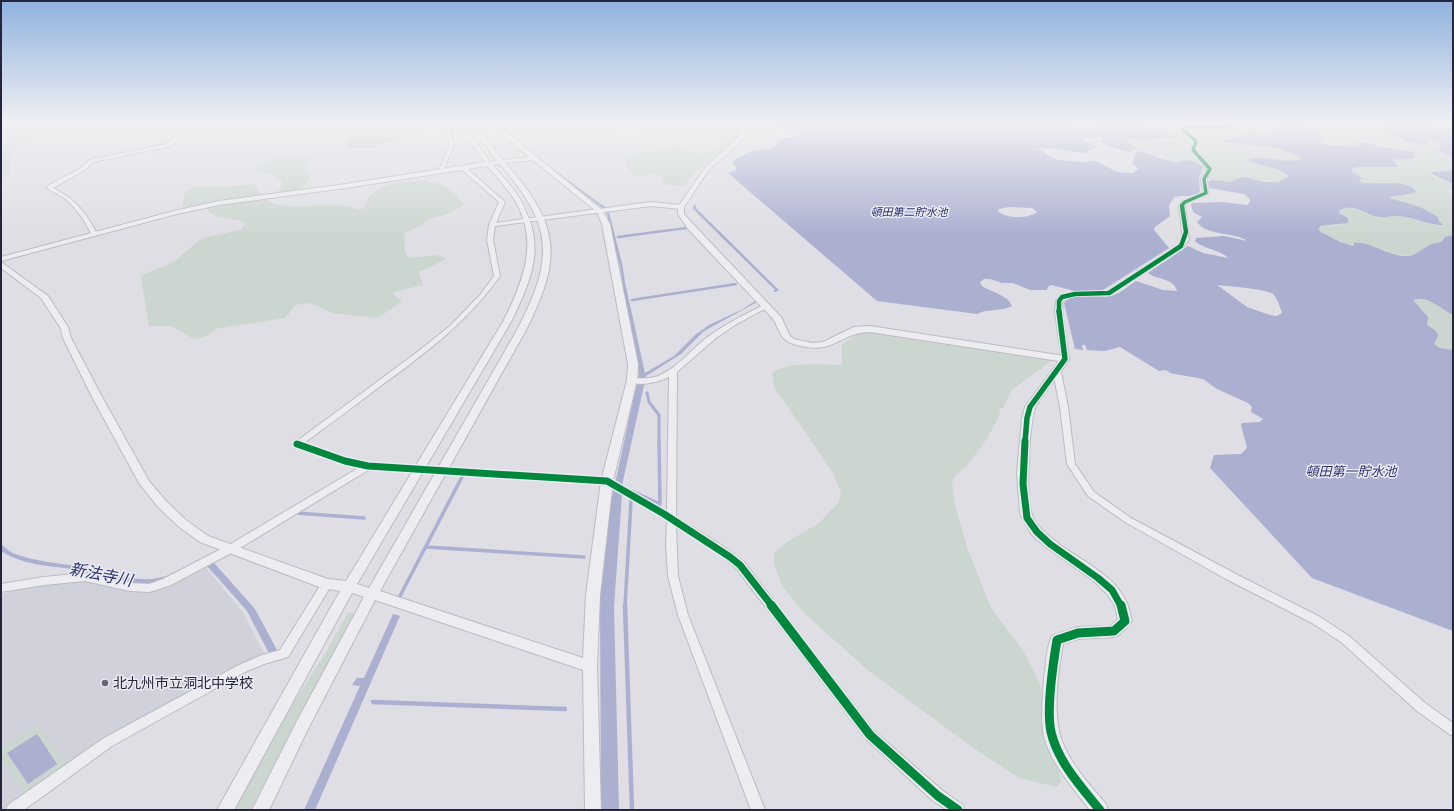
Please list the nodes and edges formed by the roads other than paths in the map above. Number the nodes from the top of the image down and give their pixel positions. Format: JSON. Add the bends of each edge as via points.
{"nodes":[{"id":1,"x":92,"y":161,"type":"edge"},
{"id":2,"x":444,"y":161,"type":"edge"},
{"id":3,"x":500,"y":161,"type":"joint"},
{"id":4,"x":536,"y":161,"type":"edge"},
{"id":5,"x":715,"y":161,"type":"edge"},
{"id":6,"x":1203,"y":161,"type":"edge"},
{"id":7,"x":488,"y":163,"type":"junction"},
{"id":8,"x":462,"y":167,"type":"junction"},
{"id":9,"x":440,"y":170,"type":"junction"},
{"id":10,"x":681,"y":207,"type":"junction"},
{"id":11,"x":600,"y":212,"type":"junction"},
{"id":12,"x":542,"y":219,"type":"junction"},
{"id":13,"x":527,"y":221,"type":"junction"},
{"id":14,"x":492,"y":225,"type":"junction"},
{"id":15,"x":94,"y":234,"type":"junction"},
{"id":16,"x":1,"y":259,"type":"edge"},
{"id":17,"x":1,"y":264,"type":"edge"},
{"id":18,"x":762,"y":301,"type":"junction"},
{"id":19,"x":1065,"y":359,"type":"junction"},
{"id":20,"x":673,"y":370,"type":"junction"},
{"id":21,"x":1057,"y":372,"type":"junction"},
{"id":22,"x":632,"y":380,"type":"junction"},
{"id":23,"x":368,"y":466,"type":"junction"},
{"id":24,"x":418,"y":470,"type":"junction"},
{"id":25,"x":441,"y":470,"type":"junction"},
{"id":26,"x":607,"y":481,"type":"junction"},
{"id":27,"x":672,"y":518,"type":"junction"},
{"id":28,"x":232,"y":548,"type":"junction"},
{"id":29,"x":327,"y":584,"type":"junction"},
{"id":30,"x":349,"y":587,"type":"junction"},
{"id":31,"x":1,"y":588,"type":"edge"},
{"id":32,"x":373,"y":594,"type":"junction"},
{"id":33,"x":590,"y":666,"type":"junction"},
{"id":34,"x":1453,"y":730,"type":"edge"},
{"id":35,"x":13,"y":810,"type":"edge"},
{"id":36,"x":225,"y":810,"type":"edge"},
{"id":37,"x":260,"y":810,"type":"edge"},
{"id":38,"x":593,"y":810,"type":"edge"},
{"id":39,"x":758,"y":810,"type":"edge"},
{"id":40,"x":958,"y":810,"type":"edge"},
{"id":41,"x":1100,"y":810,"type":"edge"}],
"edges":[{"from":1,"to":15,"type":"street","via":[[88,166],[49,188],[73,203]]},
{"from":2,"to":9,"type":"street"},
{"from":3,"to":7,"type":"street"},
{"from":3,"to":12,"type":"street","via":[[530,196]]},
{"from":4,"to":11,"type":"street"},
{"from":5,"to":10,"type":"street"},
{"from":6,"to":19,"type":"street","via":[[1210,169],[1204,179],[1206,194],[1182,205],[1186,232],[1186,240],[1182,246],[1108,294],[1075,294],[1060,299],[1057,309],[1063,333]]},
{"from":7,"to":8,"type":"street"},
{"from":7,"to":13,"type":"street","via":[[516,198]]},
{"from":8,"to":9,"type":"street"},
{"from":8,"to":14,"type":"street","via":[[502,202]]},
{"from":9,"to":15,"type":"street","via":[[219,203]]},
{"from":10,"to":11,"type":"street","via":[[651,204]]},
{"from":10,"to":18,"type":"street","via":[[681,214],[691,227]]},
{"from":11,"to":12,"type":"street"},
{"from":11,"to":22,"type":"street","via":[[606,224],[632,357]]},
{"from":12,"to":13,"type":"street"},
{"from":12,"to":25,"type":"street","via":[[547,248],[542,284],[511,346]]},
{"from":13,"to":14,"type":"street"},
{"from":13,"to":24,"type":"street","via":[[532,244],[522,291],[508,320]]},
{"from":14,"to":23,"type":"street","via":[[490,240],[498,272],[482,296],[452,327],[419,355],[297,444],[345,461]]},
{"from":15,"to":16,"type":"street"},
{"from":17,"to":28,"type":"street","via":[[44,296],[52,307],[144,483],[182,523],[204,539]]},
{"from":18,"to":19,"type":"street","via":[[778,319],[786,337],[791,342],[803,345],[825,344],[858,329],[870,329]]},
{"from":18,"to":20,"type":"street","via":[[742,318],[712,336]]},
{"from":19,"to":21,"type":"street"},
{"from":20,"to":22,"type":"street","via":[[651,381]]},
{"from":20,"to":27,"type":"street"},
{"from":21,"to":34,"type":"street","via":[[1071,464],[1091,494],[1128,520],[1316,620],[1344,639],[1421,707]]},
{"from":21,"to":41,"type":"street","via":[[1030,407],[1022,487],[1026,517],[1039,535],[1106,585],[1124,611],[1125,620],[1114,631],[1078,633],[1057,640],[1053,659],[1050,690],[1051,732],[1069,770]]},
{"from":22,"to":26,"type":"street"},
{"from":23,"to":24,"type":"street"},
{"from":23,"to":28,"type":"street"},
{"from":24,"to":25,"type":"street"},
{"from":24,"to":30,"type":"street"},
{"from":25,"to":26,"type":"street"},
{"from":25,"to":32,"type":"street"},
{"from":26,"to":27,"type":"street"},
{"from":26,"to":33,"type":"street","via":[[593,595]]},
{"from":27,"to":39,"type":"street","via":[[673,576],[683,615]]},
{"from":27,"to":40,"type":"street","via":[[740,565],[870,735],[938,796]]},
{"from":28,"to":29,"type":"street"},
{"from":28,"to":31,"type":"street","via":[[167,582],[149,588],[130,587],[85,577]]},
{"from":29,"to":30,"type":"street"},
{"from":29,"to":35,"type":"street","via":[[284,654],[262,660],[241,670],[108,742]]},
{"from":30,"to":32,"type":"street"},
{"from":30,"to":36,"type":"street"},
{"from":32,"to":33,"type":"street"},
{"from":32,"to":37,"type":"street"},
{"from":33,"to":38,"type":"street"}]}
